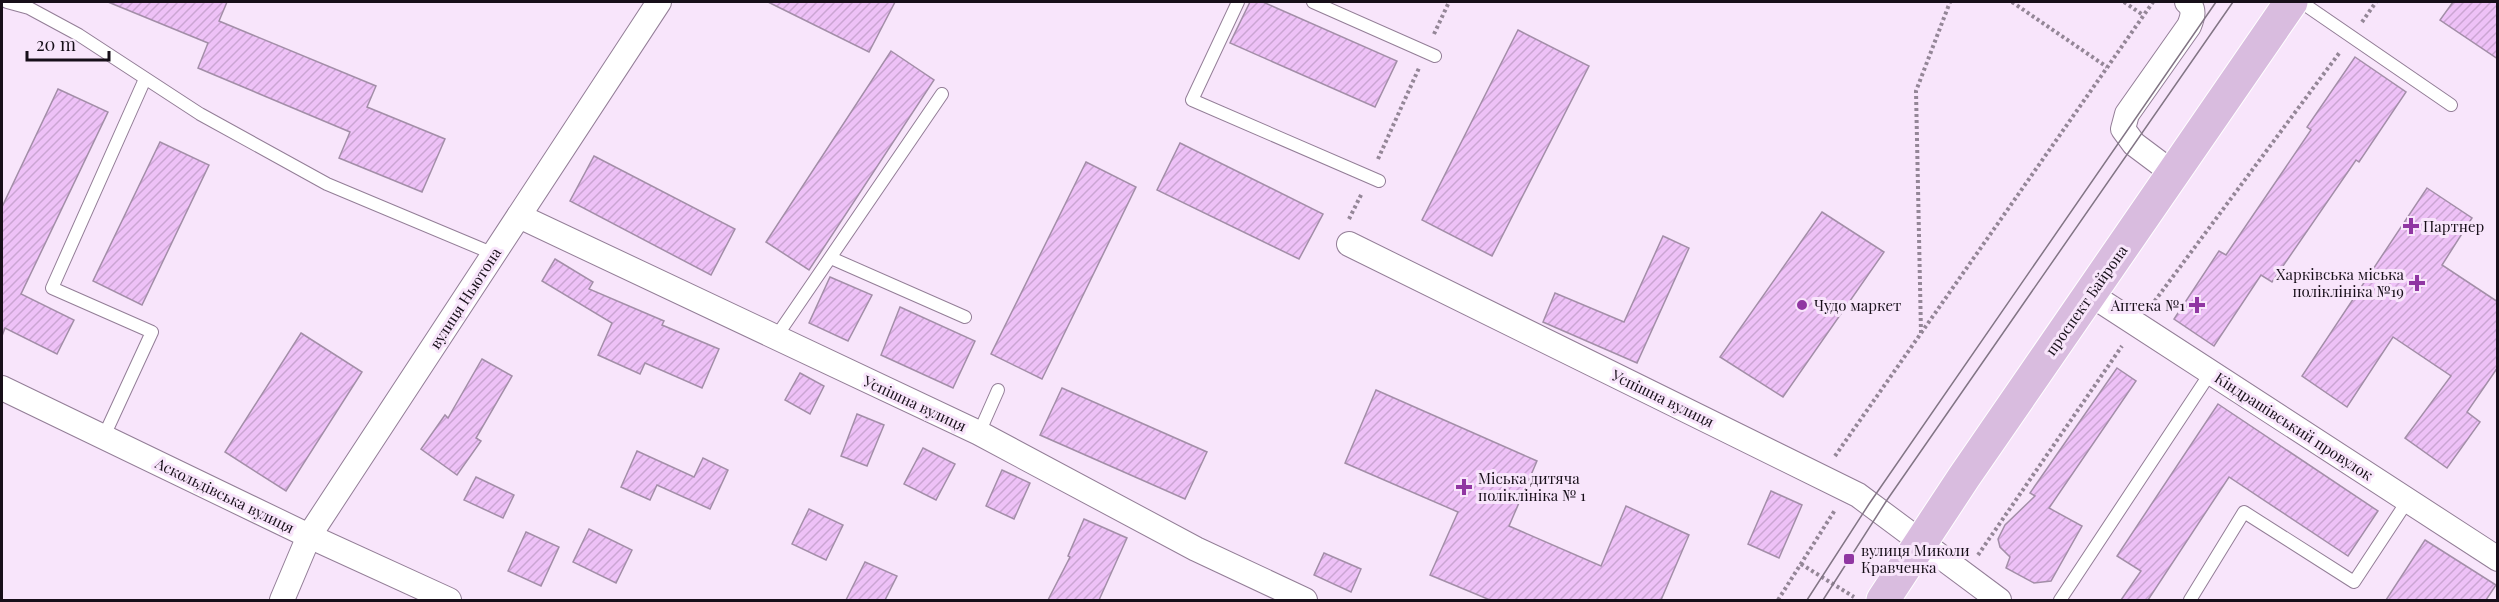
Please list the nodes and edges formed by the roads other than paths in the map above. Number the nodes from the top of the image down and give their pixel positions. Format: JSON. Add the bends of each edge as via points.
{"nodes":[{"id":1,"x":7,"y":2,"type":"edge"},
{"id":2,"x":659,"y":2,"type":"edge"},
{"id":3,"x":1238,"y":2,"type":"edge"},
{"id":4,"x":1313,"y":2,"type":"edge"},
{"id":5,"x":2187,"y":2,"type":"edge"},
{"id":6,"x":2291,"y":2,"type":"edge"},
{"id":7,"x":2301,"y":2,"type":"edge"},
{"id":8,"x":1430,"y":54,"type":"road end"},
{"id":9,"x":145,"y":79,"type":"junction"},
{"id":10,"x":942,"y":94,"type":"dead end"},
{"id":11,"x":2451,"y":105,"type":"dead end"},
{"id":12,"x":2174,"y":174,"type":"junction"},
{"id":13,"x":1374,"y":179,"type":"road end"},
{"id":14,"x":519,"y":216,"type":"junction"},
{"id":15,"x":1349,"y":244,"type":"dead end"},
{"id":16,"x":494,"y":254,"type":"junction"},
{"id":17,"x":831,"y":258,"type":"junction"},
{"id":18,"x":2090,"y":294,"type":"junction"},
{"id":19,"x":965,"y":317,"type":"dead end"},
{"id":20,"x":776,"y":338,"type":"junction"},
{"id":21,"x":2211,"y":372,"type":"junction"},
{"id":22,"x":2,"y":388,"type":"edge"},
{"id":23,"x":998,"y":390,"type":"dead end"},
{"id":24,"x":979,"y":433,"type":"junction"},
{"id":25,"x":104,"y":436,"type":"junction"},
{"id":26,"x":2408,"y":500,"type":"junction"},
{"id":27,"x":309,"y":536,"type":"junction"},
{"id":28,"x":1920,"y":543,"type":"junction"},
{"id":29,"x":2498,"y":559,"type":"edge"},
{"id":30,"x":282,"y":600,"type":"edge"},
{"id":31,"x":450,"y":600,"type":"edge"},
{"id":32,"x":1305,"y":600,"type":"edge"},
{"id":33,"x":1883,"y":600,"type":"edge"},
{"id":34,"x":1999,"y":600,"type":"edge"},
{"id":35,"x":2060,"y":600,"type":"edge"},
{"id":36,"x":2190,"y":600,"type":"edge"}],
"edges":[{"from":1,"to":9,"type":"lane","via":[[28,8],[79,35]]},
{"from":2,"to":14,"type":"street","name":"вулиця Ньютона"},
{"from":3,"to":13,"type":"lane","via":[[1192,100]]},
{"from":4,"to":8,"type":"lane"},
{"from":5,"to":12,"type":"street","via":[[2193,15],[2189,26],[2127,114],[2123,129],[2134,144]]},
{"from":6,"to":12,"type":"main road","name":"проспект Байрона"},
{"from":7,"to":11,"type":"lane"},
{"from":9,"to":16,"type":"lane","via":[[327,184]]},
{"from":9,"to":25,"type":"lane","via":[[52,288],[152,332]]},
{"from":10,"to":17,"type":"lane"},
{"from":12,"to":18,"type":"main road","name":"проспект Байрона"},
{"from":14,"to":16,"type":"street","name":"вулиця Ньютона"},
{"from":14,"to":20,"type":"street","name":"Успішна вулиця"},
{"from":15,"to":28,"type":"street","name":"Успішна вулиця","via":[[1858,495]]},
{"from":16,"to":27,"type":"street","name":"вулиця Ньютона"},
{"from":17,"to":19,"type":"lane"},
{"from":17,"to":20,"type":"lane"},
{"from":18,"to":21,"type":"street","name":"Кіндрашівський провулок"},
{"from":18,"to":28,"type":"main road","name":"проспект Байрона"},
{"from":20,"to":24,"type":"street","name":"Успішна вулиця"},
{"from":21,"to":26,"type":"street","name":"Кіндрашівський провулок"},
{"from":21,"to":35,"type":"lane"},
{"from":22,"to":25,"type":"street","name":"Аскольдівська вулиця"},
{"from":23,"to":24,"type":"lane"},
{"from":24,"to":32,"type":"street","name":"Успішна вулиця","via":[[1196,549]]},
{"from":25,"to":27,"type":"street","name":"Аскольдівська вулиця"},
{"from":26,"to":29,"type":"street","name":"Кіндрашівський провулок"},
{"from":26,"to":36,"type":"lane","via":[[2354,582],[2244,512]]},
{"from":27,"to":30,"type":"street","name":"вулиця Ньютона"},
{"from":27,"to":31,"type":"street","name":"Аскольдівська вулиця"},
{"from":28,"to":33,"type":"main road","name":"проспект Байрона"},
{"from":28,"to":34,"type":"street","name":"Успішна вулиця"}]}
